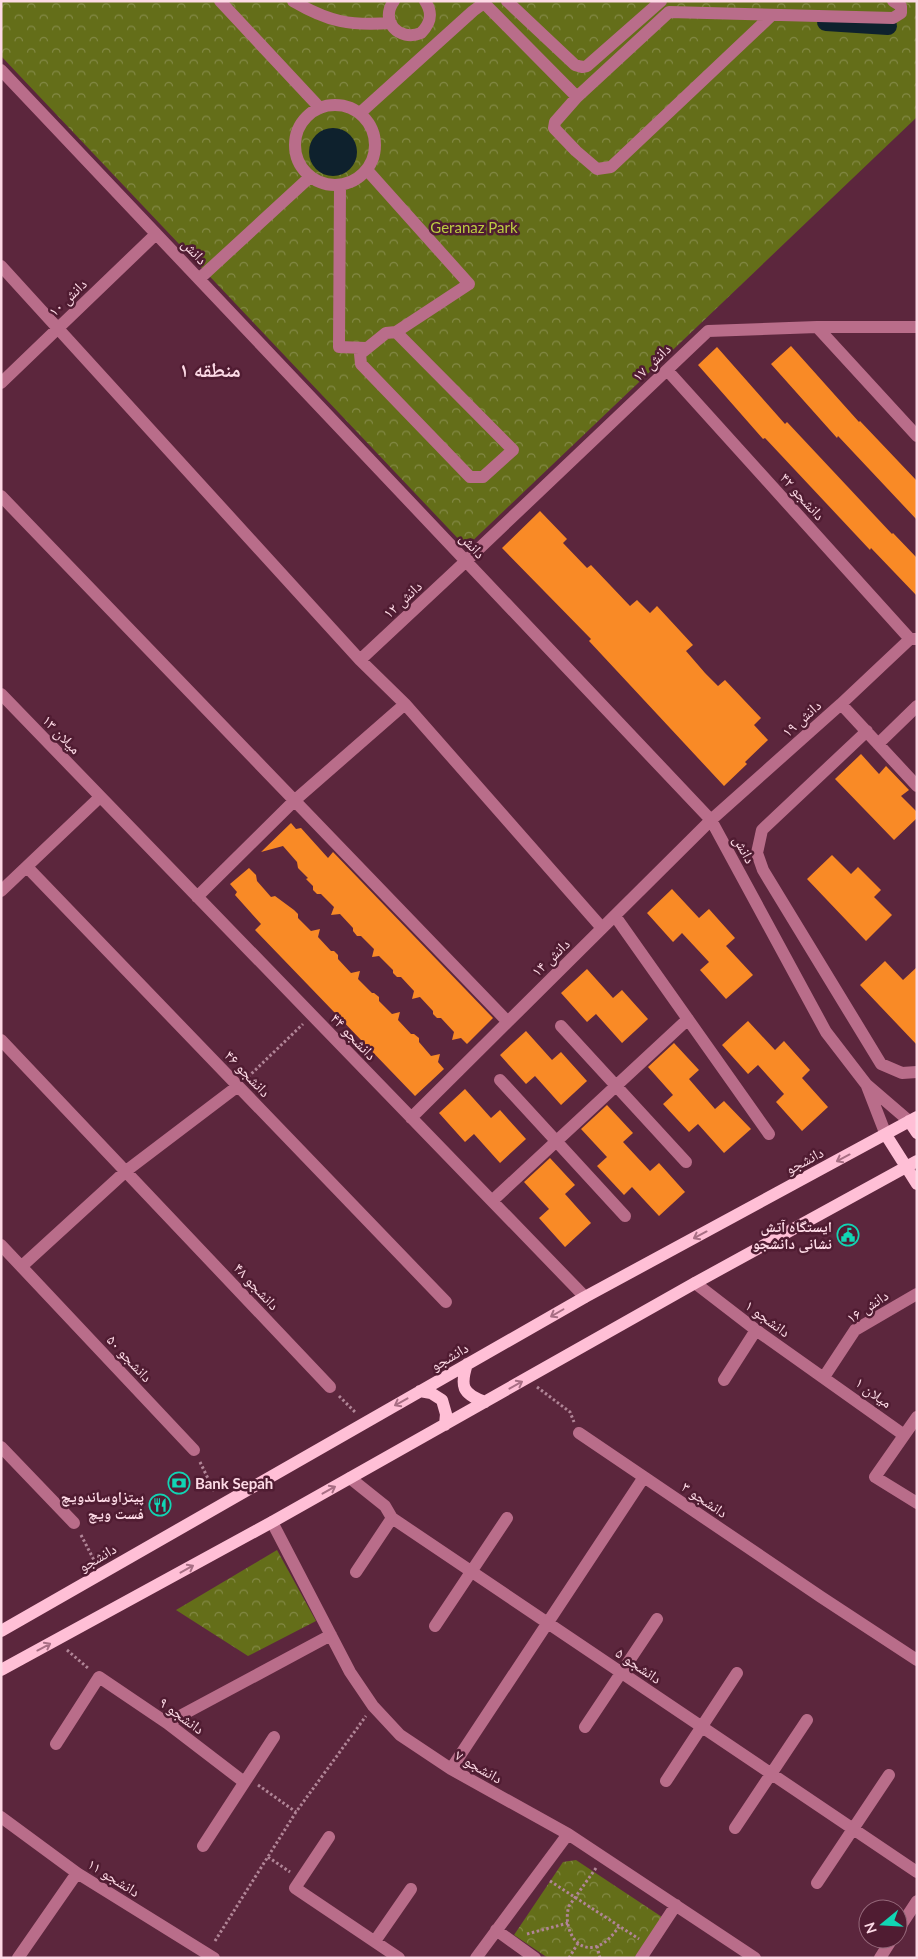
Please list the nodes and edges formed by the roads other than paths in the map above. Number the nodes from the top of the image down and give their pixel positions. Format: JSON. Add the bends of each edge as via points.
{"nodes":[{"id":1,"x":220,"y":1,"type":"edge"},
{"id":2,"x":293,"y":1,"type":"edge"},
{"id":3,"x":394,"y":1,"type":"edge"},
{"id":4,"x":425,"y":1,"type":"edge"},
{"id":5,"x":482,"y":1,"type":"edge"},
{"id":6,"x":507,"y":1,"type":"edge"},
{"id":7,"x":661,"y":1,"type":"edge"},
{"id":8,"x":893,"y":1,"type":"edge"},
{"id":9,"x":494,"y":13,"type":"junction"},
{"id":10,"x":772,"y":15,"type":"junction"},
{"id":11,"x":391,"y":23,"type":"junction"},
{"id":12,"x":1,"y":70,"type":"edge"},
{"id":13,"x":577,"y":98,"type":"junction"},
{"id":14,"x":320,"y":108,"type":"junction"},
{"id":15,"x":360,"y":113,"type":"junction"},
{"id":16,"x":367,"y":170,"type":"junction"},
{"id":17,"x":310,"y":177,"type":"junction"},
{"id":18,"x":340,"y":186,"type":"junction"},
{"id":19,"x":156,"y":234,"type":"junction"},
{"id":20,"x":1,"y":266,"type":"edge"},
{"id":21,"x":199,"y":279,"type":"junction"},
{"id":22,"x":817,"y":327,"type":"junction"},
{"id":23,"x":917,"y":327,"type":"edge"},
{"id":24,"x":59,"y":328,"type":"junction"},
{"id":25,"x":396,"y":332,"type":"junction"},
{"id":26,"x":366,"y":348,"type":"junction"},
{"id":27,"x":667,"y":370,"type":"junction"},
{"id":28,"x":1,"y":383,"type":"edge"},
{"id":29,"x":917,"y":436,"type":"edge"},
{"id":30,"x":1,"y":496,"type":"edge"},
{"id":31,"x":466,"y":561,"type":"junction"},
{"id":32,"x":913,"y":639,"type":"edge"},
{"id":33,"x":360,"y":660,"type":"junction"},
{"id":34,"x":1,"y":694,"type":"edge"},
{"id":35,"x":405,"y":704,"type":"junction"},
{"id":36,"x":842,"y":704,"type":"junction"},
{"id":37,"x":917,"y":706,"type":"edge"},
{"id":38,"x":867,"y":731,"type":"junction"},
{"id":39,"x":878,"y":744,"type":"junction"},
{"id":40,"x":917,"y":786,"type":"edge"},
{"id":41,"x":100,"y":797,"type":"junction"},
{"id":42,"x":294,"y":801,"type":"junction"},
{"id":43,"x":711,"y":820,"type":"junction"},
{"id":44,"x":27,"y":867,"type":"junction"},
{"id":45,"x":1,"y":891,"type":"edge"},
{"id":46,"x":197,"y":897,"type":"junction"},
{"id":47,"x":615,"y":916,"type":"junction"},
{"id":48,"x":602,"y":928,"type":"junction"},
{"id":49,"x":688,"y":1019,"type":"junction"},
{"id":50,"x":507,"y":1021,"type":"junction"},
{"id":51,"x":561,"y":1026,"type":"dead end"},
{"id":52,"x":1,"y":1040,"type":"edge"},
{"id":53,"x":917,"y":1072,"type":"edge"},
{"id":54,"x":500,"y":1080,"type":"dead end"},
{"id":55,"x":866,"y":1084,"type":"junction"},
{"id":56,"x":238,"y":1086,"type":"junction"},
{"id":57,"x":616,"y":1086,"type":"junction"},
{"id":58,"x":412,"y":1118,"type":"junction"},
{"id":59,"x":913,"y":1119,"type":"edge"},
{"id":60,"x":917,"y":1133,"type":"edge"},
{"id":61,"x":769,"y":1134,"type":"dead end"},
{"id":62,"x":886,"y":1135,"type":"junction"},
{"id":63,"x":556,"y":1141,"type":"junction"},
{"id":64,"x":686,"y":1162,"type":"dead end"},
{"id":65,"x":912,"y":1164,"type":"edge"},
{"id":66,"x":126,"y":1171,"type":"junction"},
{"id":67,"x":917,"y":1184,"type":"edge"},
{"id":68,"x":492,"y":1201,"type":"junction"},
{"id":69,"x":625,"y":1216,"type":"dead end"},
{"id":70,"x":1,"y":1245,"type":"edge"},
{"id":71,"x":22,"y":1266,"type":"junction"},
{"id":72,"x":695,"y":1284,"type":"junction"},
{"id":73,"x":917,"y":1294,"type":"edge"},
{"id":74,"x":586,"y":1297,"type":"junction"},
{"id":75,"x":446,"y":1302,"type":"dead end"},
{"id":76,"x":756,"y":1330,"type":"junction"},
{"id":77,"x":468,"y":1364,"type":"junction"},
{"id":78,"x":824,"y":1377,"type":"junction"},
{"id":79,"x":724,"y":1380,"type":"dead end"},
{"id":80,"x":330,"y":1387,"type":"road end"},
{"id":81,"x":420,"y":1391,"type":"junction"},
{"id":82,"x":485,"y":1402,"type":"junction"},
{"id":83,"x":917,"y":1417,"type":"edge"},
{"id":84,"x":445,"y":1424,"type":"junction"},
{"id":85,"x":579,"y":1433,"type":"road end"},
{"id":86,"x":904,"y":1435,"type":"junction"},
{"id":87,"x":1,"y":1447,"type":"edge"},
{"id":88,"x":194,"y":1450,"type":"road end"},
{"id":89,"x":644,"y":1477,"type":"junction"},
{"id":90,"x":350,"y":1478,"type":"junction"},
{"id":91,"x":917,"y":1503,"type":"edge"},
{"id":92,"x":392,"y":1518,"type":"junction"},
{"id":93,"x":507,"y":1518,"type":"dead end"},
{"id":94,"x":272,"y":1522,"type":"junction"},
{"id":95,"x":74,"y":1523,"type":"road end"},
{"id":96,"x":356,"y":1572,"type":"dead end"},
{"id":97,"x":471,"y":1572,"type":"junction"},
{"id":98,"x":657,"y":1620,"type":"dead end"},
{"id":99,"x":548,"y":1623,"type":"junction"},
{"id":100,"x":435,"y":1626,"type":"dead end"},
{"id":101,"x":1,"y":1631,"type":"edge"},
{"id":102,"x":331,"y":1635,"type":"junction"},
{"id":103,"x":917,"y":1660,"type":"edge"},
{"id":104,"x":1,"y":1670,"type":"edge"},
{"id":105,"x":622,"y":1673,"type":"junction"},
{"id":106,"x":737,"y":1674,"type":"dead end"},
{"id":107,"x":807,"y":1720,"type":"dead end"},
{"id":108,"x":167,"y":1723,"type":"junction"},
{"id":109,"x":585,"y":1727,"type":"dead end"},
{"id":110,"x":702,"y":1727,"type":"junction"},
{"id":111,"x":274,"y":1737,"type":"dead end"},
{"id":112,"x":56,"y":1744,"type":"dead end"},
{"id":113,"x":451,"y":1770,"type":"junction"},
{"id":114,"x":771,"y":1773,"type":"junction"},
{"id":115,"x":889,"y":1775,"type":"dead end"},
{"id":116,"x":246,"y":1780,"type":"junction"},
{"id":117,"x":666,"y":1781,"type":"dead end"},
{"id":118,"x":1,"y":1817,"type":"edge"},
{"id":119,"x":735,"y":1828,"type":"dead end"},
{"id":120,"x":853,"y":1829,"type":"junction"},
{"id":121,"x":568,"y":1834,"type":"junction"},
{"id":122,"x":329,"y":1838,"type":"dead end"},
{"id":123,"x":203,"y":1846,"type":"dead end"},
{"id":124,"x":917,"y":1872,"type":"edge"},
{"id":125,"x":77,"y":1873,"type":"junction"},
{"id":126,"x":817,"y":1883,"type":"dead end"},
{"id":127,"x":410,"y":1889,"type":"dead end"},
{"id":128,"x":917,"y":1901,"type":"edge"},
{"id":129,"x":676,"y":1905,"type":"junction"},
{"id":130,"x":908,"y":1915,"type":"edge"},
{"id":131,"x":496,"y":1930,"type":"junction"},
{"id":132,"x":374,"y":1941,"type":"junction"},
{"id":133,"x":210,"y":1956,"type":"edge"},
{"id":134,"x":18,"y":1958,"type":"edge"},
{"id":135,"x":399,"y":1958,"type":"edge"},
{"id":136,"x":476,"y":1958,"type":"edge"},
{"id":137,"x":535,"y":1958,"type":"edge"},
{"id":138,"x":641,"y":1958,"type":"edge"},
{"id":139,"x":755,"y":1958,"type":"edge"}],
"edges":[{"from":1,"to":14,"type":"street"},
{"from":2,"to":11,"type":"street","via":[[335,21],[354,25]]},
{"from":3,"to":11,"type":"street","via":[[389,10]]},
{"from":4,"to":11,"type":"street","via":[[430,15],[426,28],[420,33],[407,36],[394,29]]},
{"from":5,"to":9,"type":"street"},
{"from":6,"to":7,"type":"street","via":[[575,65],[582,67]]},
{"from":8,"to":10,"type":"street","via":[[901,6],[901,13],[893,18]]},
{"from":9,"to":13,"type":"street"},
{"from":9,"to":15,"type":"street","via":[[484,4],[473,11]]},
{"from":10,"to":13,"type":"street","via":[[668,12]]},
{"from":10,"to":13,"type":"street","via":[[611,167],[597,169],[554,128],[555,122]]},
{"from":12,"to":19,"type":"street","name":"دانش"},
{"from":14,"to":15,"type":"street","via":[[334,105]]},
{"from":14,"to":17,"type":"street","via":[[308,115],[296,140],[298,160]]},
{"from":15,"to":16,"type":"street","via":[[369,122],[375,140],[373,159]]},
{"from":16,"to":18,"type":"street","via":[[360,178]]},
{"from":16,"to":25,"type":"street","via":[[469,284]]},
{"from":17,"to":18,"type":"street"},
{"from":17,"to":21,"type":"street"},
{"from":18,"to":26,"type":"street","via":[[339,347]]},
{"from":19,"to":21,"type":"street","name":"دانش"},
{"from":19,"to":24,"type":"street","name":"دانش ۱۰"},
{"from":20,"to":24,"type":"street"},
{"from":21,"to":31,"type":"street","name":"دانش"},
{"from":22,"to":23,"type":"street","name":"دانش ۱۷"},
{"from":22,"to":27,"type":"street","name":"دانش ۱۷","via":[[708,331]]},
{"from":22,"to":29,"type":"street"},
{"from":24,"to":28,"type":"street","name":"دانش ۱۰"},
{"from":24,"to":33,"type":"street"},
{"from":25,"to":26,"type":"street","via":[[386,333]]},
{"from":25,"to":26,"type":"street","via":[[513,450],[483,477],[470,477],[361,364],[360,354]]},
{"from":27,"to":31,"type":"street","name":"دانش ۱۷"},
{"from":27,"to":32,"type":"street","name":"دانشجو ۴۲"},
{"from":30,"to":42,"type":"street"},
{"from":31,"to":33,"type":"street","name":"دانش ۱۲"},
{"from":31,"to":43,"type":"street","name":"دانش"},
{"from":32,"to":36,"type":"street","name":"دانش ۱۹"},
{"from":33,"to":35,"type":"street"},
{"from":34,"to":41,"type":"street","name":"میلان ۱۳"},
{"from":35,"to":42,"type":"street"},
{"from":35,"to":48,"type":"street"},
{"from":36,"to":38,"type":"street"},
{"from":36,"to":43,"type":"street","name":"دانش ۱۹"},
{"from":37,"to":39,"type":"street"},
{"from":38,"to":39,"type":"street"},
{"from":38,"to":53,"type":"street","via":[[762,830],[757,853],[763,870],[881,1064],[902,1073]]},
{"from":39,"to":40,"type":"street"},
{"from":41,"to":44,"type":"street"},
{"from":41,"to":46,"type":"street","name":"دانشجو ۴۴"},
{"from":42,"to":46,"type":"street"},
{"from":42,"to":50,"type":"street"},
{"from":43,"to":47,"type":"street","name":"دانش ۱۴"},
{"from":43,"to":55,"type":"street","name":"دانش","via":[[826,1032]]},
{"from":44,"to":45,"type":"street"},
{"from":44,"to":56,"type":"street","name":"دانشجو ۴۶"},
{"from":46,"to":58,"type":"street","name":"دانشجو ۴۴"},
{"from":47,"to":48,"type":"street","name":"دانش ۱۴"},
{"from":47,"to":49,"type":"street"},
{"from":48,"to":50,"type":"street","name":"دانش ۱۴"},
{"from":49,"to":57,"type":"street"},
{"from":49,"to":61,"type":"street"},
{"from":50,"to":58,"type":"street","name":"دانش ۱۴"},
{"from":51,"to":57,"type":"street"},
{"from":52,"to":66,"type":"street","name":"دانشجو ۴۸"},
{"from":54,"to":63,"type":"street"},
{"from":55,"to":59,"type":"street","name":"دانش"},
{"from":55,"to":62,"type":"street","name":"دانش"},
{"from":56,"to":66,"type":"street"},
{"from":56,"to":75,"type":"street","name":"دانشجو ۴۶"},
{"from":57,"to":63,"type":"street"},
{"from":57,"to":64,"type":"street"},
{"from":58,"to":68,"type":"street","name":"دانشجو ۴۴"},
{"from":59,"to":60,"type":"main road","name":"دانش"},
{"from":59,"to":62,"type":"main road","name":"دانشجو"},
{"from":62,"to":65,"type":"main road","name":"دانش"},
{"from":62,"to":74,"type":"main road","name":"دانشجو","one_way":true},
{"from":63,"to":68,"type":"street"},
{"from":63,"to":69,"type":"street"},
{"from":65,"to":67,"type":"main road","name":"دانش"},
{"from":65,"to":72,"type":"main road"},
{"from":66,"to":71,"type":"street"},
{"from":66,"to":80,"type":"street","name":"دانشجو ۴۸"},
{"from":68,"to":74,"type":"street","name":"دانشجو ۴۴"},
{"from":70,"to":71,"type":"street","name":"دانشجو ۵۰"},
{"from":71,"to":88,"type":"street","name":"دانشجو ۵۰"},
{"from":72,"to":76,"type":"street","name":"دانشجو ۱"},
{"from":82,"to":72,"type":"main road","one_way":true},
{"from":73,"to":78,"type":"street","name":"دانش ۱۶","via":[[855,1330]]},
{"from":74,"to":77,"type":"main road","name":"دانشجو","one_way":true},
{"from":76,"to":78,"type":"street","name":"دانشجو ۱"},
{"from":76,"to":79,"type":"street"},
{"from":77,"to":81,"type":"main road","name":"دانشجو"},
{"from":77,"to":82,"type":"main road","via":[[462,1381],[465,1391],[472,1398]]},
{"from":78,"to":86,"type":"street","name":"میلان ۱"},
{"from":81,"to":84,"type":"main road","via":[[442,1400]]},
{"from":81,"to":101,"type":"main road","name":"دانشجو","one_way":true},
{"from":82,"to":84,"type":"main road"},
{"from":83,"to":86,"type":"street"},
{"from":84,"to":90,"type":"main road"},
{"from":85,"to":89,"type":"street","name":"دانشجو ۳"},
{"from":86,"to":91,"type":"street","via":[[875,1477]]},
{"from":87,"to":95,"type":"street"},
{"from":89,"to":99,"type":"street"},
{"from":89,"to":103,"type":"street","name":"دانشجو ۳"},
{"from":90,"to":92,"type":"street","name":"دانشجو ۵","via":[[385,1506]]},
{"from":94,"to":90,"type":"main road","one_way":true},
{"from":92,"to":96,"type":"street"},
{"from":92,"to":97,"type":"street","name":"دانشجو ۵"},
{"from":93,"to":97,"type":"street"},
{"from":94,"to":102,"type":"street","name":"دانشجو ۷"},
{"from":104,"to":94,"type":"main road","one_way":true},
{"from":97,"to":99,"type":"street","name":"دانشجو ۵"},
{"from":97,"to":100,"type":"street"},
{"from":98,"to":105,"type":"street"},
{"from":99,"to":105,"type":"street","name":"دانشجو ۵"},
{"from":99,"to":113,"type":"street"},
{"from":102,"to":108,"type":"street"},
{"from":102,"to":113,"type":"street","name":"دانشجو ۷","via":[[373,1706],[400,1735]]},
{"from":105,"to":109,"type":"street"},
{"from":105,"to":110,"type":"street","name":"دانشجو ۵"},
{"from":106,"to":110,"type":"street"},
{"from":107,"to":114,"type":"street"},
{"from":108,"to":112,"type":"street","name":"دانشجو ۹","via":[[99,1677]]},
{"from":108,"to":116,"type":"street","name":"دانشجو ۹"},
{"from":110,"to":114,"type":"street","name":"دانشجو ۵"},
{"from":110,"to":117,"type":"street"},
{"from":111,"to":116,"type":"street"},
{"from":113,"to":121,"type":"street","name":"دانشجو ۷"},
{"from":114,"to":119,"type":"street"},
{"from":114,"to":120,"type":"street","name":"دانشجو ۵"},
{"from":115,"to":120,"type":"street"},
{"from":116,"to":123,"type":"street"},
{"from":118,"to":125,"type":"street","name":"دانشجو ۱۱"},
{"from":120,"to":124,"type":"street","name":"دانشجو ۵"},
{"from":120,"to":126,"type":"street"},
{"from":121,"to":129,"type":"street","name":"دانشجو ۷"},
{"from":121,"to":131,"type":"street"},
{"from":122,"to":132,"type":"street","via":[[295,1888]]},
{"from":125,"to":133,"type":"street","name":"دانشجو ۱۱"},
{"from":125,"to":134,"type":"street"},
{"from":127,"to":132,"type":"street"},
{"from":128,"to":130,"type":"street"},
{"from":129,"to":138,"type":"street"},
{"from":129,"to":139,"type":"street","name":"دانشجو ۷"},
{"from":131,"to":136,"type":"street"},
{"from":131,"to":137,"type":"street"},
{"from":132,"to":135,"type":"street"}]}
